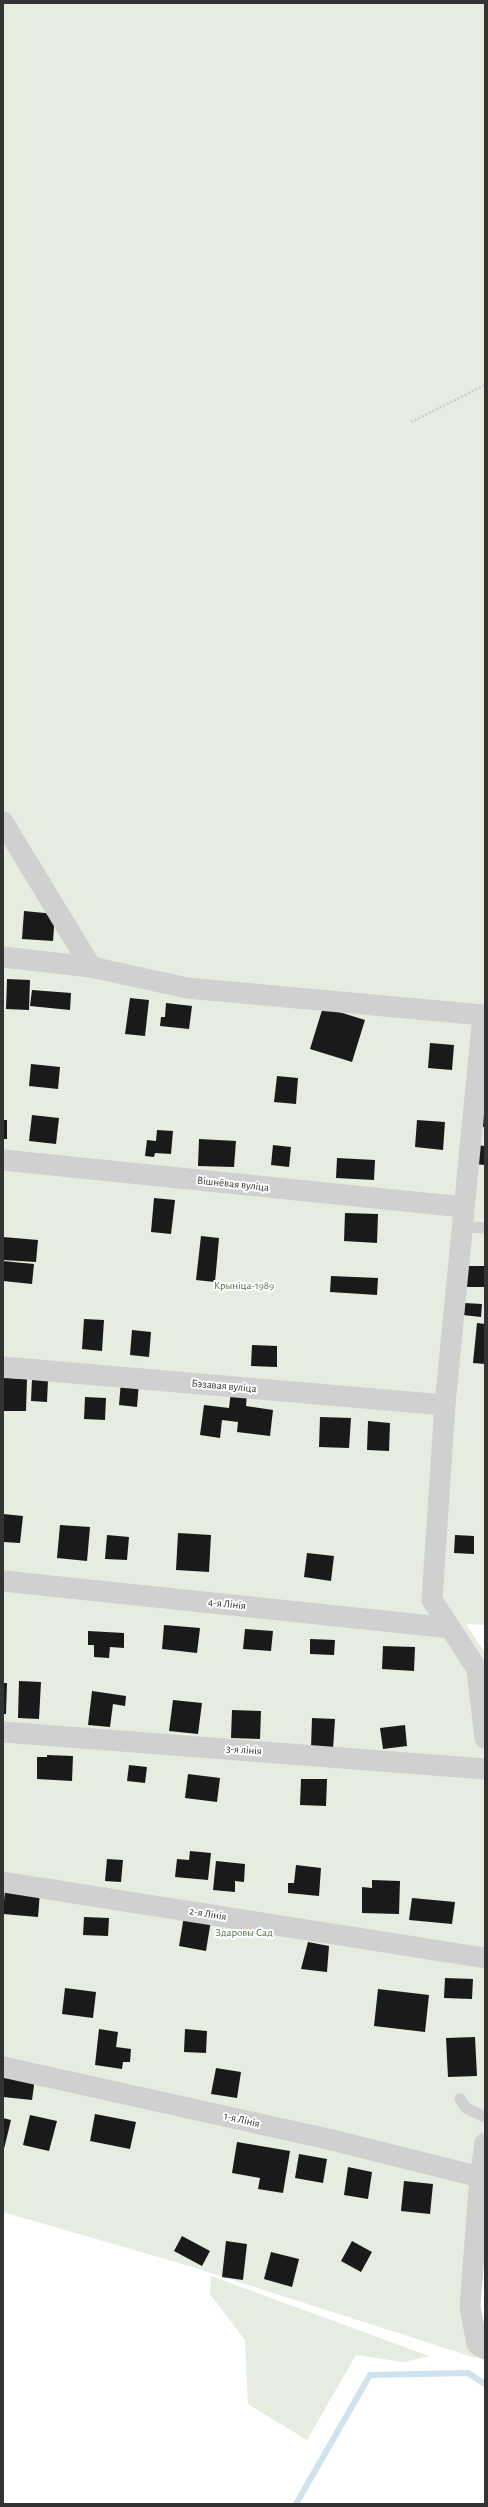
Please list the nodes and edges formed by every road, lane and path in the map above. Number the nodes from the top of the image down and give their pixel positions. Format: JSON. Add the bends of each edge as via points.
{"nodes":[{"id":1,"x":485,"y":385,"type":"edge"},
{"id":2,"x":411,"y":422,"type":"dead end"},
{"id":3,"x":3,"y":822,"type":"edge"},
{"id":4,"x":3,"y":957,"type":"edge"},
{"id":5,"x":91,"y":967,"type":"junction"},
{"id":6,"x":3,"y":1160,"type":"edge"},
{"id":7,"x":462,"y":1217,"type":"junction"},
{"id":8,"x":485,"y":1228,"type":"edge"},
{"id":9,"x":3,"y":1367,"type":"edge"},
{"id":10,"x":445,"y":1404,"type":"junction"},
{"id":11,"x":3,"y":1566,"type":"edge"},
{"id":12,"x":3,"y":1581,"type":"edge"},
{"id":13,"x":251,"y":1607,"type":"junction"},
{"id":14,"x":451,"y":1628,"type":"junction"},
{"id":15,"x":3,"y":1732,"type":"edge"},
{"id":16,"x":485,"y":1738,"type":"edge"},
{"id":17,"x":485,"y":1769,"type":"edge"},
{"id":18,"x":3,"y":1882,"type":"edge"},
{"id":19,"x":485,"y":1958,"type":"edge"},
{"id":20,"x":3,"y":2067,"type":"edge"},
{"id":21,"x":460,"y":2098,"type":"dead end"},
{"id":22,"x":485,"y":2117,"type":"edge"},
{"id":23,"x":485,"y":2143,"type":"edge"},
{"id":24,"x":480,"y":2177,"type":"junction"},
{"id":25,"x":485,"y":2349,"type":"edge"}],
"edges":[{"from":1,"to":2,"type":"path"},
{"from":3,"to":5,"type":"street"},
{"from":4,"to":5,"type":"street"},
{"from":5,"to":7,"type":"street","via":[[187,988],[483,1015]]},
{"from":6,"to":7,"type":"street","name":"Вішнёвая вуліца"},
{"from":7,"to":8,"type":"lane"},
{"from":7,"to":10,"type":"street"},
{"from":9,"to":10,"type":"street","name":"Бэзавая вуліца"},
{"from":10,"to":14,"type":"street","via":[[432,1600]]},
{"from":11,"to":13,"type":"street","via":[[193,1586]]},
{"from":12,"to":13,"type":"street","name":"4-я Лінія"},
{"from":13,"to":14,"type":"street","name":"4-я Лінія"},
{"from":14,"to":16,"type":"street","via":[[477,1670]]},
{"from":15,"to":17,"type":"street","name":"3-я лінія"},
{"from":18,"to":19,"type":"street","name":"2-я Лінія"},
{"from":20,"to":24,"type":"street","name":"1-я Лінія","via":[[275,2127]]},
{"from":21,"to":22,"type":"lane","via":[[466,2108]]},
{"from":23,"to":24,"type":"street"},
{"from":24,"to":25,"type":"street","via":[[470,2307],[477,2344]]}]}
